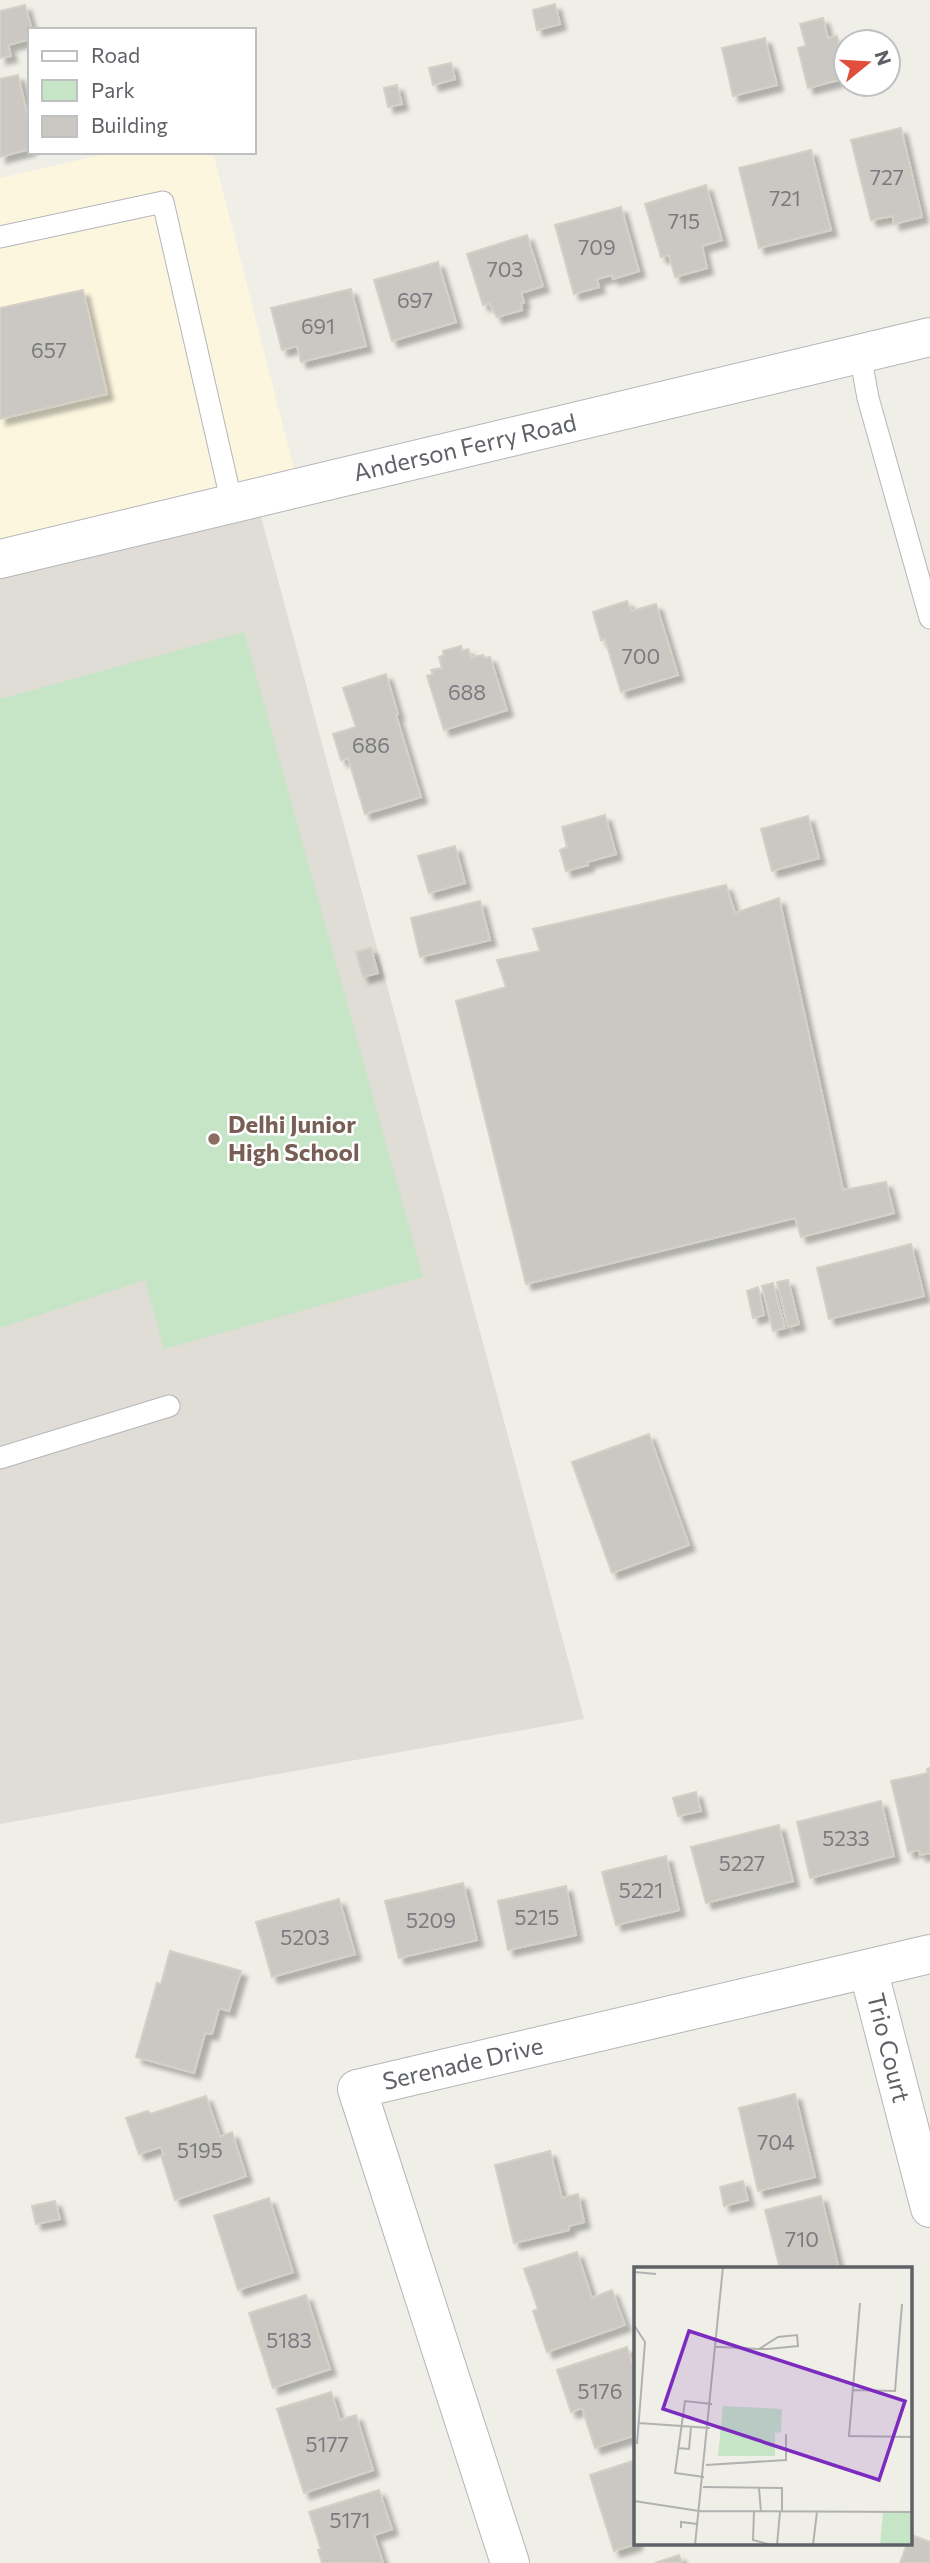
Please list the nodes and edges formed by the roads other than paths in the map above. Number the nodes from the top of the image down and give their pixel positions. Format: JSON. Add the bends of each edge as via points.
{"nodes":[{"id":1,"x":0,"y":237,"type":"edge"},
{"id":2,"x":930,"y":337,"type":"edge"},
{"id":3,"x":860,"y":354,"type":"junction"},
{"id":4,"x":232,"y":504,"type":"junction"},
{"id":5,"x":0,"y":559,"type":"edge"},
{"id":6,"x":930,"y":618,"type":"edge"},
{"id":7,"x":169,"y":1406,"type":"dead end"},
{"id":8,"x":0,"y":1458,"type":"edge"},
{"id":9,"x":930,"y":1954,"type":"edge"},
{"id":10,"x":868,"y":1969,"type":"junction"},
{"id":11,"x":930,"y":2207,"type":"edge"},
{"id":12,"x":510,"y":2563,"type":"edge"}],
"edges":[{"from":1,"to":4,"type":"lane","via":[[163,202]]},
{"from":2,"to":3,"type":"street","name":"Anderson Ferry Road"},
{"from":3,"to":4,"type":"street","name":"Anderson Ferry Road"},
{"from":3,"to":6,"type":"lane","via":[[868,398]]},
{"from":4,"to":5,"type":"street","name":"Anderson Ferry Road"},
{"from":7,"to":8,"type":"lane"},
{"from":9,"to":10,"type":"street","name":"Serenade Drive"},
{"from":10,"to":11,"type":"street","name":"Trio Court"},
{"from":10,"to":12,"type":"street","name":"Serenade Drive","via":[[357,2090]]}]}
